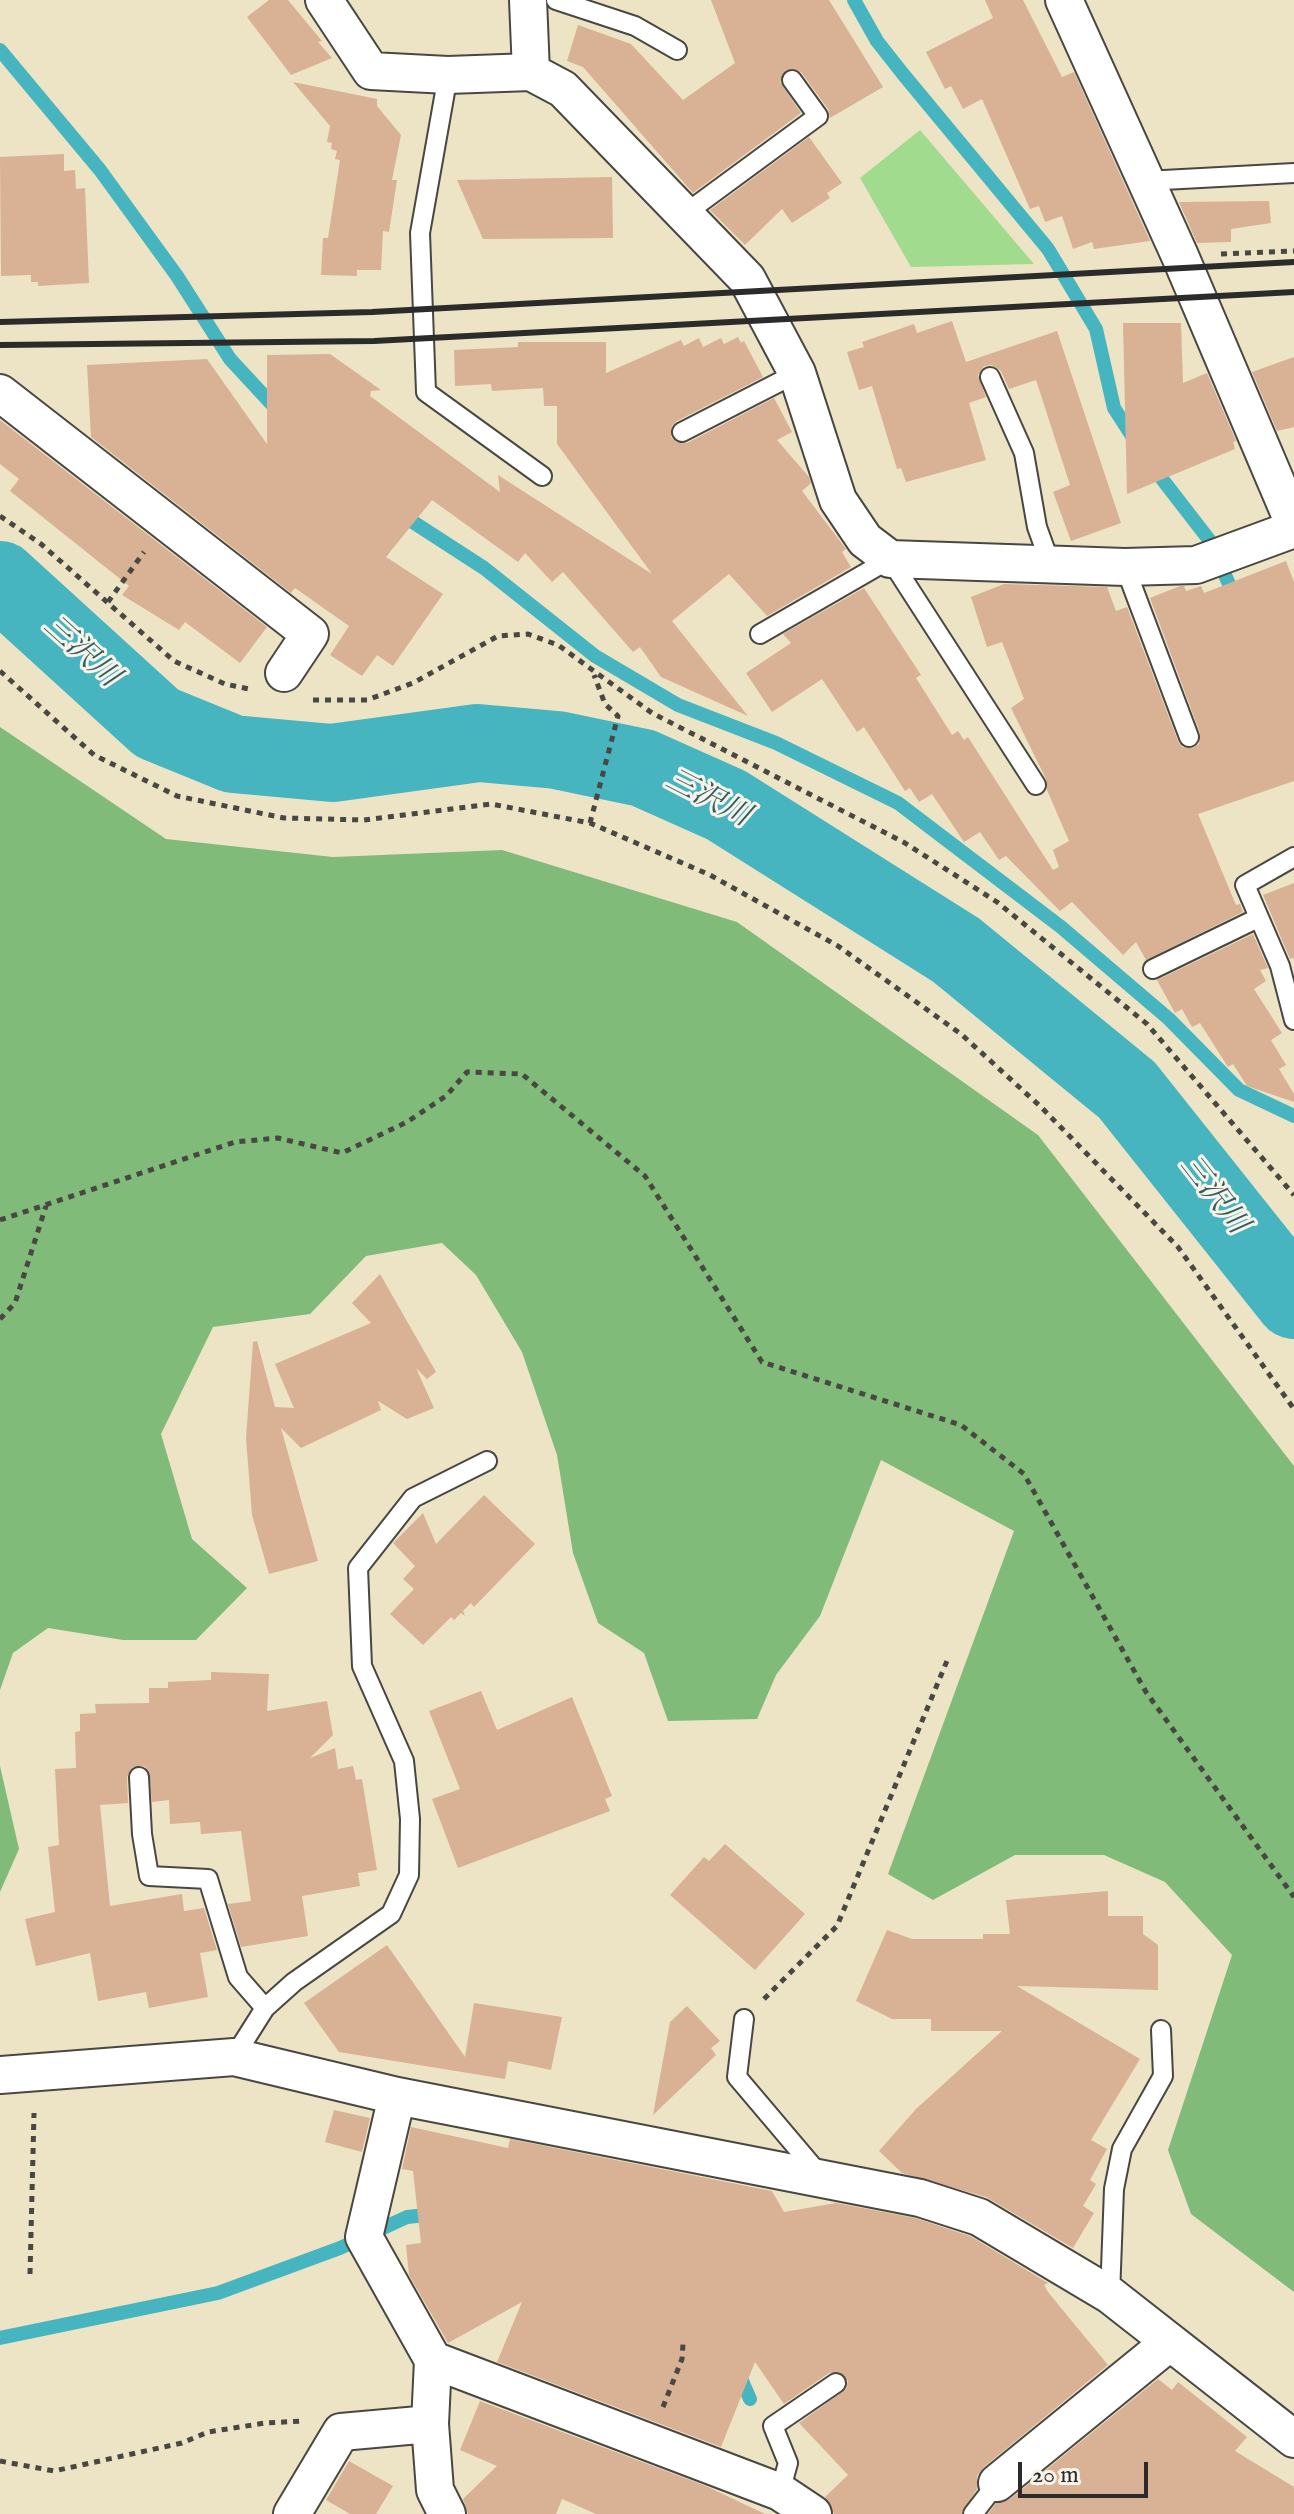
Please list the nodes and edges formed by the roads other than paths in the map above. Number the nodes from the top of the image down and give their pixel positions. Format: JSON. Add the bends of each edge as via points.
{"nodes":[{"id":1,"x":324,"y":0,"type":"edge"},
{"id":2,"x":528,"y":0,"type":"edge"},
{"id":3,"x":556,"y":0,"type":"edge"},
{"id":4,"x":1064,"y":0,"type":"edge"},
{"id":5,"x":677,"y":50,"type":"dead end"},
{"id":6,"x":531,"y":72,"type":"junction"},
{"id":7,"x":448,"y":75,"type":"junction"},
{"id":8,"x":792,"y":80,"type":"dead end"},
{"id":9,"x":1294,"y":173,"type":"edge"},
{"id":10,"x":1145,"y":181,"type":"junction"},
{"id":11,"x":686,"y":213,"type":"junction"},
{"id":12,"x":797,"y":373,"type":"junction"},
{"id":13,"x":990,"y":377,"type":"dead end"},
{"id":14,"x":0,"y":393,"type":"edge"},
{"id":15,"x":682,"y":432,"type":"dead end"},
{"id":16,"x":542,"y":476,"type":"dead end"},
{"id":17,"x":1293,"y":523,"type":"edge"},
{"id":18,"x":890,"y":559,"type":"junction"},
{"id":19,"x":1050,"y":563,"type":"junction"},
{"id":20,"x":1125,"y":567,"type":"junction"},
{"id":21,"x":760,"y":634,"type":"dead end"},
{"id":22,"x":284,"y":673,"type":"dead end"},
{"id":23,"x":1189,"y":737,"type":"dead end"},
{"id":24,"x":1036,"y":785,"type":"dead end"},
{"id":25,"x":1294,"y":857,"type":"edge"},
{"id":26,"x":1258,"y":918,"type":"junction"},
{"id":27,"x":1153,"y":969,"type":"dead end"},
{"id":28,"x":1294,"y":1020,"type":"edge"},
{"id":29,"x":487,"y":1461,"type":"dead end"},
{"id":30,"x":139,"y":1777,"type":"dead end"},
{"id":31,"x":265,"y":2008,"type":"junction"},
{"id":32,"x":744,"y":2019,"type":"road end"},
{"id":33,"x":1161,"y":2030,"type":"dead end"},
{"id":34,"x":234,"y":2057,"type":"junction"},
{"id":35,"x":18,"y":2074,"type":"edge"},
{"id":36,"x":397,"y":2096,"type":"junction"},
{"id":37,"x":824,"y":2181,"type":"junction"},
{"id":38,"x":1110,"y":2295,"type":"junction"},
{"id":39,"x":1170,"y":2342,"type":"junction"},
{"id":40,"x":433,"y":2360,"type":"junction"},
{"id":41,"x":836,"y":2383,"type":"dead end"},
{"id":42,"x":430,"y":2424,"type":"junction"},
{"id":43,"x":1294,"y":2439,"type":"edge"},
{"id":44,"x":997,"y":2483,"type":"joint"},
{"id":45,"x":780,"y":2492,"type":"junction"},
{"id":46,"x":292,"y":2514,"type":"edge"},
{"id":47,"x":447,"y":2514,"type":"edge"},
{"id":48,"x":813,"y":2514,"type":"edge"},
{"id":49,"x":973,"y":2514,"type":"edge"}],
"edges":[{"from":1,"to":7,"type":"street","via":[[371,71]]},
{"from":2,"to":6,"type":"street"},
{"from":3,"to":5,"type":"lane","via":[[635,26]]},
{"from":4,"to":10,"type":"street"},
{"from":6,"to":7,"type":"street"},
{"from":6,"to":11,"type":"street","via":[[563,89]]},
{"from":7,"to":16,"type":"lane","via":[[420,233],[426,392]]},
{"from":8,"to":11,"type":"lane","via":[[818,116]]},
{"from":9,"to":10,"type":"lane"},
{"from":10,"to":17,"type":"street"},
{"from":11,"to":12,"type":"street","via":[[747,279]]},
{"from":12,"to":15,"type":"lane"},
{"from":12,"to":18,"type":"street","via":[[838,500],[865,540]]},
{"from":13,"to":19,"type":"lane","via":[[1024,453],[1037,527]]},
{"from":14,"to":22,"type":"street","via":[[310,634]]},
{"from":17,"to":20,"type":"street","via":[[1196,565]]},
{"from":18,"to":19,"type":"street"},
{"from":18,"to":21,"type":"lane"},
{"from":18,"to":24,"type":"lane"},
{"from":19,"to":20,"type":"street"},
{"from":20,"to":23,"type":"lane"},
{"from":25,"to":26,"type":"lane","via":[[1245,885]]},
{"from":26,"to":27,"type":"lane"},
{"from":26,"to":28,"type":"lane","via":[[1280,966]]},
{"from":29,"to":31,"type":"lane","via":[[413,1498],[358,1568],[362,1666],[404,1761],[409,1875],[391,1914]]},
{"from":30,"to":31,"type":"lane","via":[[149,1876],[208,1879],[238,1977]]},
{"from":31,"to":34,"type":"lane"},
{"from":32,"to":37,"type":"lane","via":[[737,2077]]},
{"from":33,"to":38,"type":"lane","via":[[1163,2076],[1122,2149],[1114,2189]]},
{"from":34,"to":35,"type":"street"},
{"from":34,"to":36,"type":"street"},
{"from":36,"to":37,"type":"street"},
{"from":36,"to":40,"type":"street","via":[[364,2237]]},
{"from":37,"to":38,"type":"street","via":[[920,2198],[979,2217]]},
{"from":38,"to":39,"type":"street"},
{"from":39,"to":43,"type":"street"},
{"from":39,"to":44,"type":"street"},
{"from":40,"to":42,"type":"street"},
{"from":40,"to":45,"type":"street"},
{"from":41,"to":45,"type":"lane","via":[[773,2426],[788,2463]]},
{"from":42,"to":46,"type":"street","via":[[341,2432]]},
{"from":42,"to":47,"type":"street","via":[[435,2490]]},
{"from":44,"to":49,"type":"lane"},
{"from":45,"to":48,"type":"street"}]}
